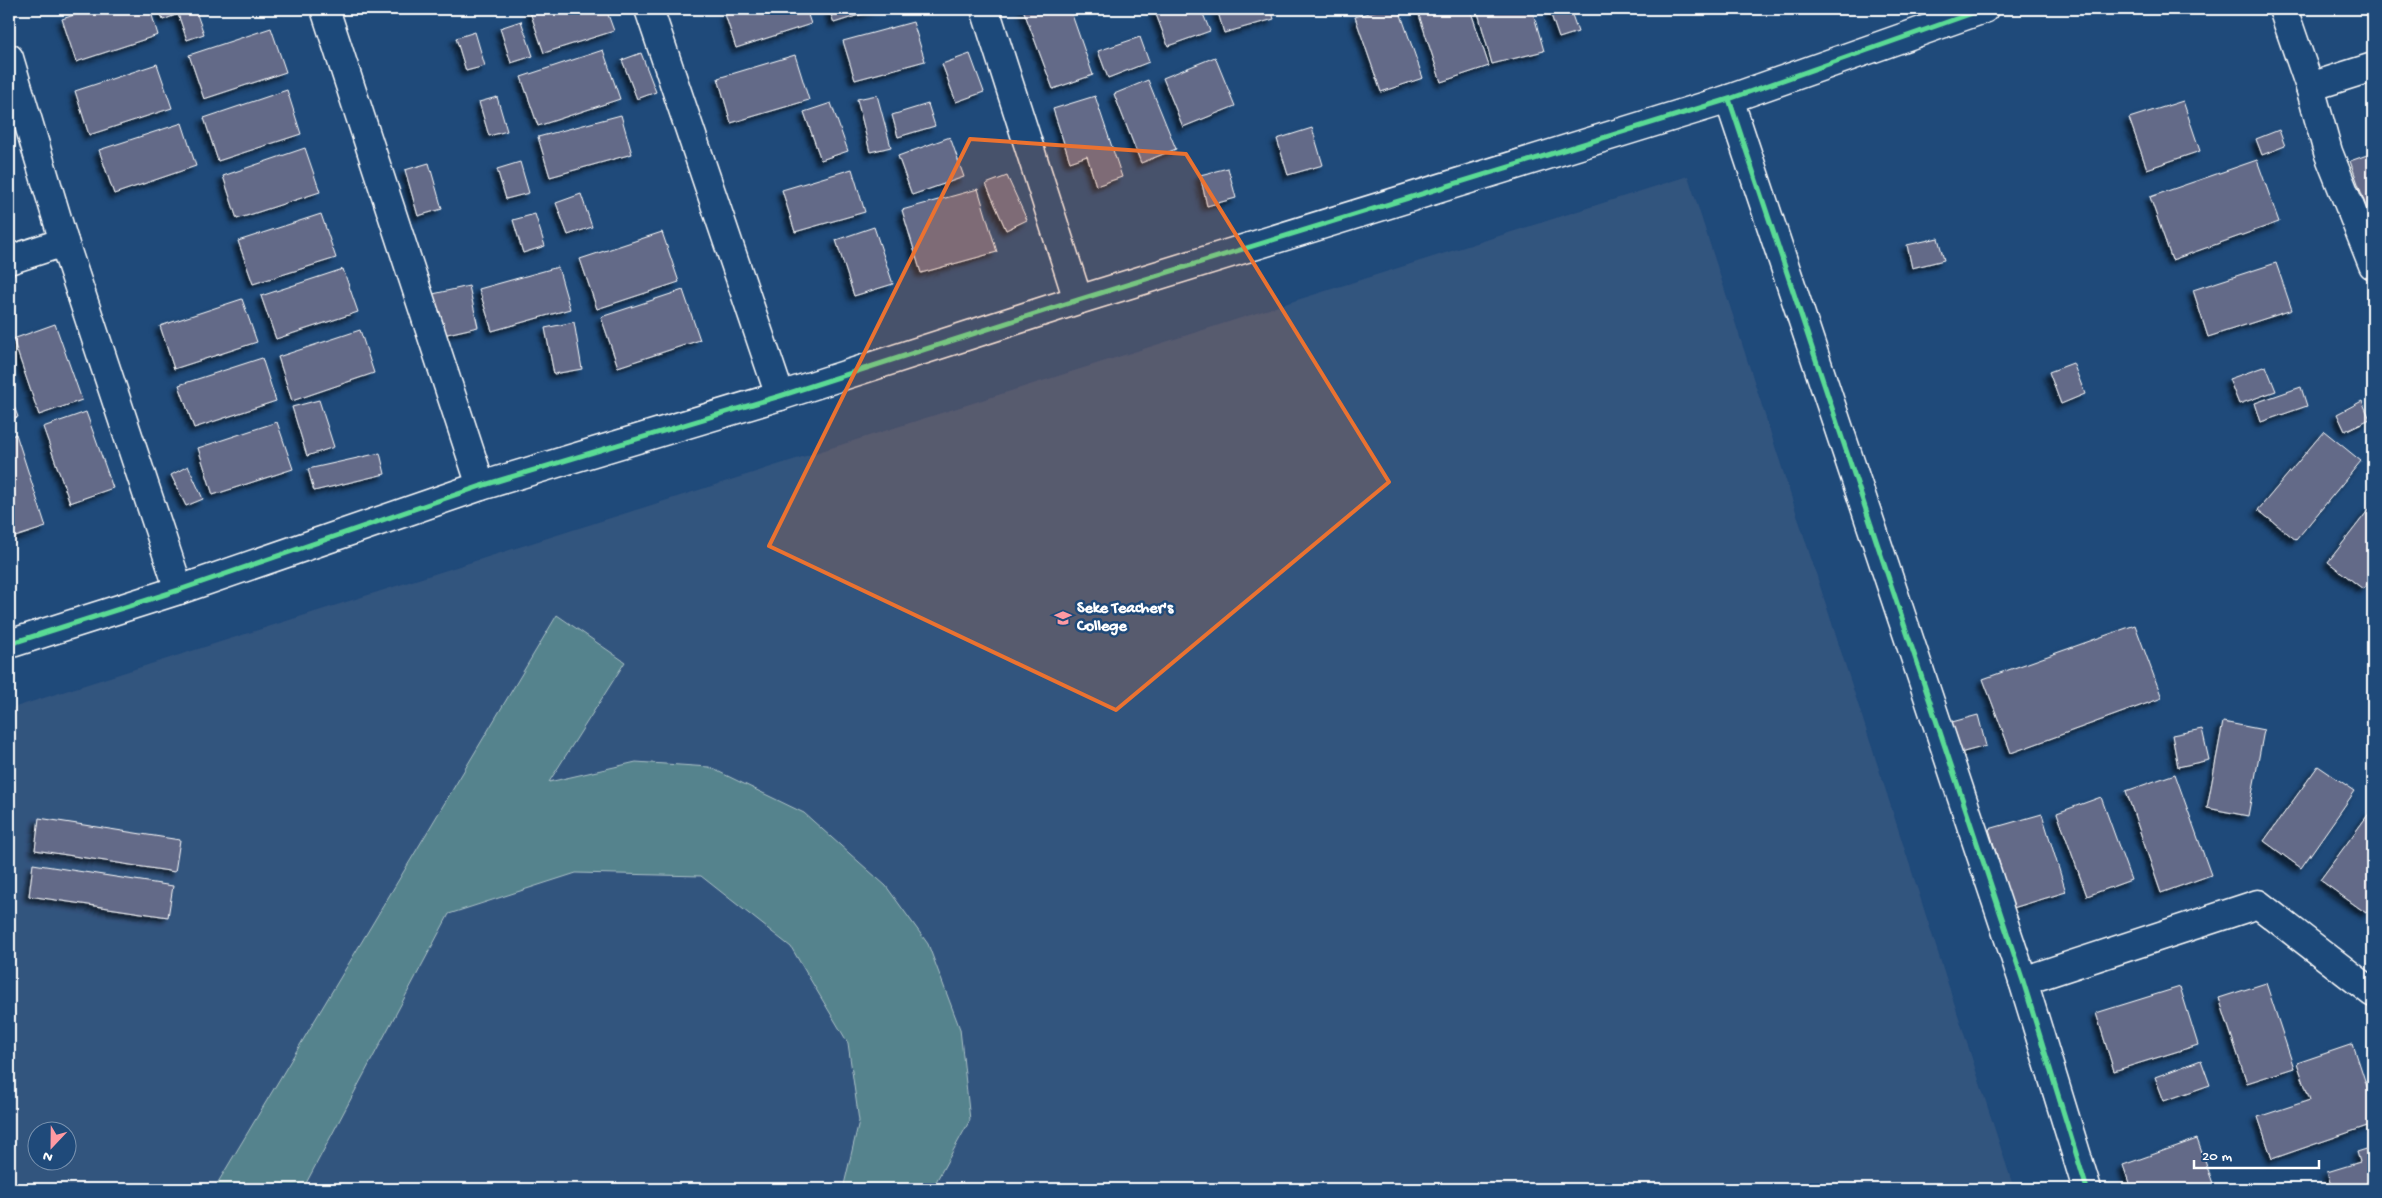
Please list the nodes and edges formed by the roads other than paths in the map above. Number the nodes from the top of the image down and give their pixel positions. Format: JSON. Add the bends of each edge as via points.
{"nodes":[{"id":1,"x":325,"y":9,"type":"edge"},
{"id":2,"x":649,"y":9,"type":"edge"},
{"id":3,"x":985,"y":9,"type":"edge"},
{"id":4,"x":2283,"y":9,"type":"edge"},
{"id":5,"x":1971,"y":11,"type":"edge"},
{"id":6,"x":9,"y":58,"type":"edge"},
{"id":7,"x":2373,"y":67,"type":"edge"},
{"id":8,"x":2310,"y":87,"type":"junction"},
{"id":9,"x":1729,"y":99,"type":"junction"},
{"id":10,"x":64,"y":242,"type":"junction"},
{"id":11,"x":9,"y":260,"type":"edge"},
{"id":12,"x":2373,"y":265,"type":"edge"},
{"id":13,"x":1078,"y":300,"type":"junction"},
{"id":14,"x":780,"y":396,"type":"junction"},
{"id":15,"x":481,"y":486,"type":"junction"},
{"id":16,"x":179,"y":590,"type":"junction"},
{"id":17,"x":9,"y":644,"type":"edge"},
{"id":18,"x":2023,"y":981,"type":"junction"},
{"id":19,"x":2373,"y":993,"type":"edge"},
{"id":20,"x":2087,"y":1189,"type":"edge"}],
"edges":[{"from":1,"to":15,"type":"street"},
{"from":2,"to":14,"type":"street"},
{"from":3,"to":13,"type":"street"},
{"from":4,"to":8,"type":"street"},
{"from":5,"to":9,"type":"street"},
{"from":6,"to":10,"type":"street"},
{"from":7,"to":8,"type":"street"},
{"from":8,"to":12,"type":"street","via":[[2328,152]]},
{"from":9,"to":13,"type":"street"},
{"from":9,"to":18,"type":"street"},
{"from":10,"to":11,"type":"street"},
{"from":10,"to":16,"type":"street"},
{"from":13,"to":14,"type":"street"},
{"from":14,"to":15,"type":"street"},
{"from":15,"to":16,"type":"street"},
{"from":16,"to":17,"type":"street"},
{"from":18,"to":19,"type":"street","via":[[2258,904]]},
{"from":18,"to":20,"type":"street"}]}
